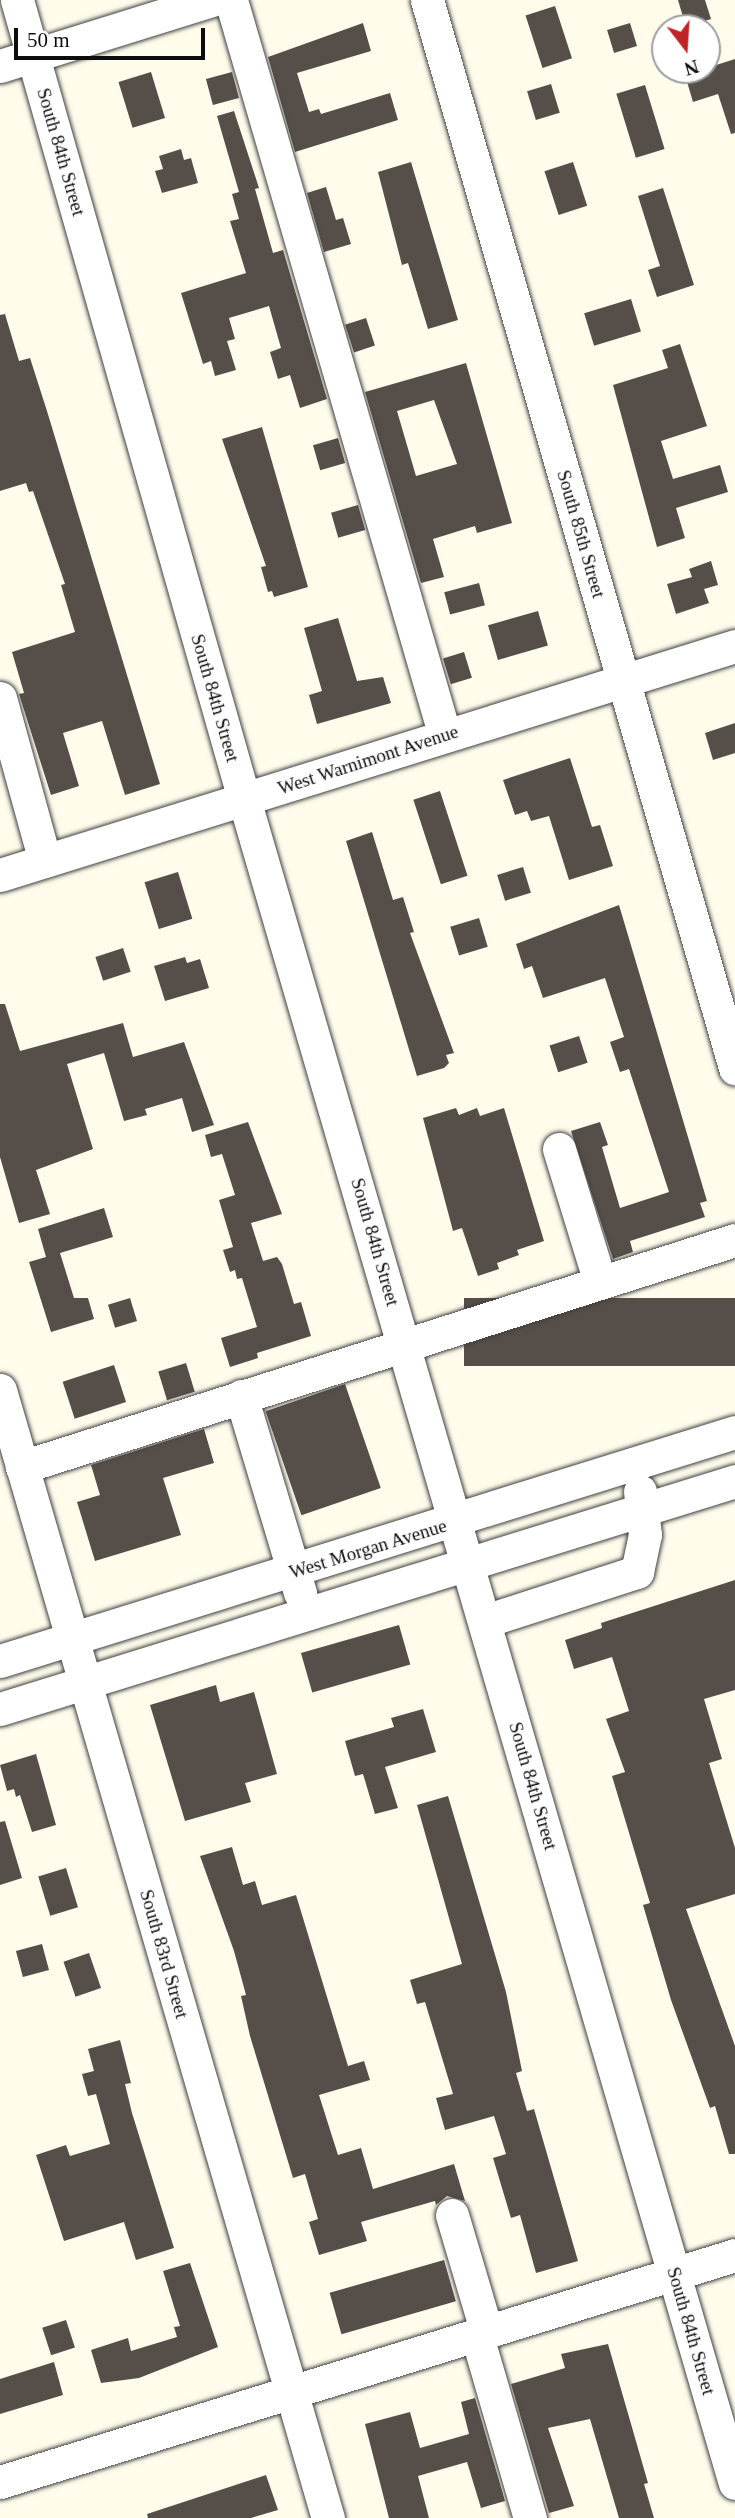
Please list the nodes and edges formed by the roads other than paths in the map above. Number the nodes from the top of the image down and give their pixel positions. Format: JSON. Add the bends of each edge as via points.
{"nodes":[{"id":1,"x":17,"y":0,"type":"edge"},
{"id":2,"x":212,"y":0,"type":"edge"},
{"id":3,"x":231,"y":0,"type":"edge"},
{"id":4,"x":427,"y":0,"type":"edge"},
{"id":5,"x":34,"y":56,"type":"junction"},
{"id":6,"x":0,"y":66,"type":"edge"},
{"id":7,"x":735,"y":646,"type":"edge"},
{"id":8,"x":624,"y":680,"type":"junction"},
{"id":9,"x":0,"y":698,"type":"edge"},
{"id":10,"x":445,"y":736,"type":"junction"},
{"id":11,"x":244,"y":799,"type":"junction"},
{"id":12,"x":46,"y":861,"type":"junction"},
{"id":13,"x":0,"y":875,"type":"edge"},
{"id":14,"x":735,"y":1068,"type":"edge"},
{"id":15,"x":559,"y":1149,"type":"dead end"},
{"id":16,"x":735,"y":1241,"type":"edge"},
{"id":17,"x":600,"y":1282,"type":"junction"},
{"id":18,"x":405,"y":1343,"type":"junction"},
{"id":19,"x":0,"y":1390,"type":"edge"},
{"id":20,"x":242,"y":1396,"type":"junction"},
{"id":21,"x":735,"y":1432,"type":"edge"},
{"id":22,"x":633,"y":1465,"type":"junction"},
{"id":23,"x":22,"y":1467,"type":"junction"},
{"id":24,"x":735,"y":1481,"type":"edge"},
{"id":25,"x":645,"y":1509,"type":"junction"},
{"id":26,"x":457,"y":1522,"type":"junction"},
{"id":27,"x":469,"y":1566,"type":"junction"},
{"id":28,"x":294,"y":1572,"type":"junction"},
{"id":29,"x":306,"y":1616,"type":"junction"},
{"id":30,"x":485,"y":1621,"type":"junction"},
{"id":31,"x":72,"y":1640,"type":"junction"},
{"id":32,"x":0,"y":1661,"type":"edge"},
{"id":33,"x":85,"y":1683,"type":"junction"},
{"id":34,"x":0,"y":1709,"type":"edge"},
{"id":35,"x":452,"y":2215,"type":"dead end"},
{"id":36,"x":735,"y":2255,"type":"edge"},
{"id":37,"x":674,"y":2275,"type":"junction"},
{"id":38,"x":482,"y":2334,"type":"junction"},
{"id":39,"x":292,"y":2394,"type":"junction"},
{"id":40,"x":0,"y":2482,"type":"edge"},
{"id":41,"x":735,"y":2483,"type":"edge"},
{"id":42,"x":328,"y":2518,"type":"edge"},
{"id":43,"x":530,"y":2518,"type":"edge"}],
"edges":[{"from":1,"to":5,"type":"street","name":"South 84th Street"},
{"from":2,"to":5,"type":"street"},
{"from":3,"to":10,"type":"street"},
{"from":4,"to":8,"type":"street","name":"South 85th Street"},
{"from":5,"to":6,"type":"street"},
{"from":5,"to":11,"type":"street","name":"South 84th Street"},
{"from":7,"to":8,"type":"street","name":"West Warnimont Avenue"},
{"from":8,"to":10,"type":"street","name":"West Warnimont Avenue"},
{"from":8,"to":14,"type":"street","name":"South 85th Street"},
{"from":9,"to":12,"type":"street"},
{"from":10,"to":11,"type":"street","name":"West Warnimont Avenue"},
{"from":11,"to":12,"type":"street","name":"West Warnimont Avenue"},
{"from":11,"to":18,"type":"street","name":"South 84th Street"},
{"from":12,"to":13,"type":"street","name":"West Warnimont Avenue"},
{"from":15,"to":17,"type":"street"},
{"from":16,"to":17,"type":"street"},
{"from":17,"to":18,"type":"street"},
{"from":18,"to":20,"type":"street"},
{"from":18,"to":26,"type":"street","name":"South 84th Street"},
{"from":19,"to":23,"type":"street","name":"South 83rd Street"},
{"from":20,"to":23,"type":"street"},
{"from":20,"to":28,"type":"street"},
{"from":21,"to":22,"type":"street","name":"West Morgan Avenue"},
{"from":22,"to":25,"type":"street"},
{"from":22,"to":26,"type":"street","name":"West Morgan Avenue"},
{"from":23,"to":31,"type":"street","name":"South 83rd Street"},
{"from":24,"to":25,"type":"street"},
{"from":25,"to":27,"type":"street"},
{"from":25,"to":30,"type":"street","via":[[637,1573]]},
{"from":26,"to":27,"type":"street","name":"South 84th Street"},
{"from":26,"to":28,"type":"street","name":"West Morgan Avenue"},
{"from":27,"to":29,"type":"street"},
{"from":27,"to":30,"type":"street","name":"South 84th Street"},
{"from":28,"to":29,"type":"street"},
{"from":28,"to":31,"type":"street","name":"West Morgan Avenue"},
{"from":29,"to":33,"type":"street"},
{"from":30,"to":37,"type":"street","name":"South 84th Street"},
{"from":31,"to":32,"type":"street","name":"West Morgan Avenue"},
{"from":31,"to":33,"type":"street","name":"South 83rd Street"},
{"from":33,"to":34,"type":"street"},
{"from":33,"to":39,"type":"street","name":"South 83rd Street"},
{"from":35,"to":38,"type":"street"},
{"from":36,"to":37,"type":"street"},
{"from":37,"to":38,"type":"street"},
{"from":37,"to":41,"type":"street","name":"South 84th Street"},
{"from":38,"to":39,"type":"street"},
{"from":38,"to":43,"type":"street"},
{"from":39,"to":40,"type":"street"},
{"from":39,"to":42,"type":"street","name":"South 83rd Street"}]}
